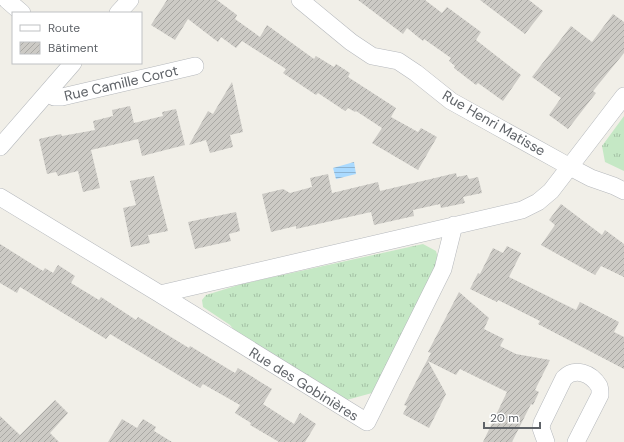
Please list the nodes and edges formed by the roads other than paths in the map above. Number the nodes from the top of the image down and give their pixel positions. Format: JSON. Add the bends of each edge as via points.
{"nodes":[{"id":1,"x":7,"y":0,"type":"edge"},
{"id":2,"x":130,"y":0,"type":"edge"},
{"id":3,"x":300,"y":0,"type":"edge"},
{"id":4,"x":21,"y":12,"type":"edge"},
{"id":5,"x":119,"y":12,"type":"edge"},
{"id":6,"x":72,"y":64,"type":"edge"},
{"id":7,"x":195,"y":66,"type":"dead end"},
{"id":8,"x":48,"y":93,"type":"junction"},
{"id":9,"x":624,"y":96,"type":"edge"},
{"id":10,"x":0,"y":147,"type":"edge"},
{"id":11,"x":570,"y":167,"type":"junction"},
{"id":12,"x":624,"y":191,"type":"edge"},
{"id":13,"x":0,"y":197,"type":"edge"},
{"id":14,"x":454,"y":225,"type":"junction"},
{"id":15,"x":160,"y":294,"type":"junction"},
{"id":16,"x":546,"y":442,"type":"edge"},
{"id":17,"x":576,"y":442,"type":"edge"}],
"edges":[{"from":1,"to":4,"type":"street"},
{"from":2,"to":5,"type":"street"},
{"from":3,"to":11,"type":"street","name":"Rue Henri Matisse","via":[[372,56],[398,61],[451,101]]},
{"from":6,"to":8,"type":"street","name":"Rue Camille Corot"},
{"from":7,"to":8,"type":"street","name":"Rue Camille Corot","via":[[62,97],[54,97]]},
{"from":8,"to":10,"type":"street","name":"Rue Camille Corot"},
{"from":9,"to":11,"type":"street"},
{"from":11,"to":12,"type":"street","name":"Rue Henri Matisse"},
{"from":11,"to":14,"type":"street","via":[[551,191],[538,202],[522,210]]},
{"from":13,"to":15,"type":"street","name":"Rue des Gobinières"},
{"from":14,"to":15,"type":"street"},
{"from":14,"to":15,"type":"street","name":"Rue des Gobinières","via":[[443,269],[367,422]]},
{"from":16,"to":17,"type":"street","via":[[541,428],[542,423],[564,378],[579,371],[587,374],[600,387],[600,395]]}]}
